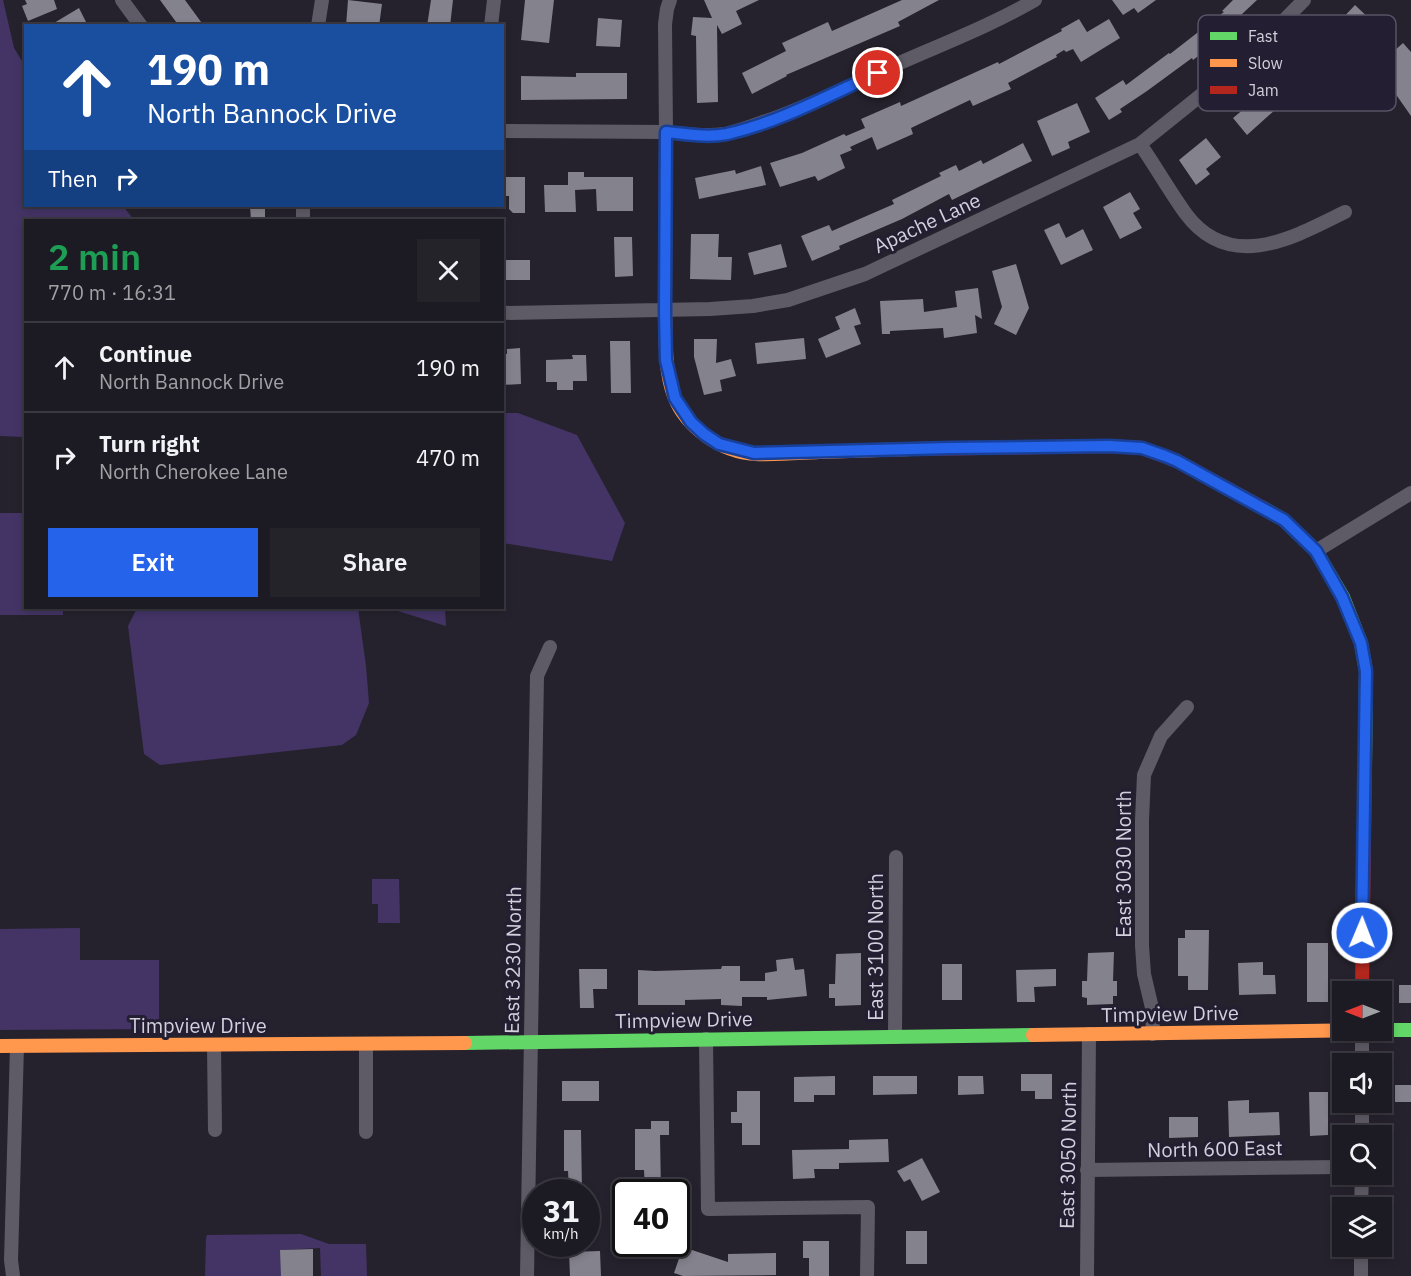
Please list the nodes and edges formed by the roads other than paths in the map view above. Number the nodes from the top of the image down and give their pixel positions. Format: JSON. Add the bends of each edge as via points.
{"nodes":[{"id":1,"x":122,"y":0,"type":"edge"},
{"id":2,"x":322,"y":0,"type":"edge"},
{"id":3,"x":494,"y":0,"type":"edge"},
{"id":4,"x":670,"y":0,"type":"edge"},
{"id":5,"x":1035,"y":0,"type":"edge"},
{"id":6,"x":1304,"y":0,"type":"edge"},
{"id":7,"x":1289,"y":15,"type":"edge"},
{"id":8,"x":140,"y":24,"type":"edge"},
{"id":9,"x":318,"y":24,"type":"edge"},
{"id":10,"x":491,"y":24,"type":"edge"},
{"id":11,"x":1198,"y":97,"type":"edge"},
{"id":12,"x":504,"y":131,"type":"edge"},
{"id":13,"x":666,"y":132,"type":"junction"},
{"id":14,"x":1140,"y":144,"type":"junction"},
{"id":15,"x":1345,"y":212,"type":"dead end"},
{"id":16,"x":665,"y":310,"type":"junction"},
{"id":17,"x":504,"y":313,"type":"edge"},
{"id":18,"x":1411,"y":493,"type":"edge"},
{"id":19,"x":1316,"y":551,"type":"junction"},
{"id":20,"x":550,"y":647,"type":"dead end"},
{"id":21,"x":1187,"y":707,"type":"dead end"},
{"id":22,"x":896,"y":857,"type":"dead end"},
{"id":23,"x":1362,"y":981,"type":"edge"},
{"id":24,"x":1392,"y":1030,"type":"edge"},
{"id":25,"x":1411,"y":1030,"type":"edge"},
{"id":26,"x":1332,"y":1031,"type":"edge"},
{"id":27,"x":1089,"y":1034,"type":"junction"},
{"id":28,"x":1153,"y":1034,"type":"junction"},
{"id":29,"x":896,"y":1037,"type":"junction"},
{"id":30,"x":706,"y":1039,"type":"junction"},
{"id":31,"x":532,"y":1041,"type":"junction"},
{"id":32,"x":366,"y":1044,"type":"junction"},
{"id":33,"x":214,"y":1045,"type":"junction"},
{"id":34,"x":0,"y":1046,"type":"edge"},
{"id":35,"x":17,"y":1046,"type":"junction"},
{"id":36,"x":214,"y":1130,"type":"dead end"},
{"id":37,"x":366,"y":1132,"type":"dead end"},
{"id":38,"x":1332,"y":1167,"type":"edge"},
{"id":39,"x":1087,"y":1170,"type":"junction"},
{"id":40,"x":1361,"y":1257,"type":"edge"},
{"id":41,"x":13,"y":1276,"type":"edge"},
{"id":42,"x":527,"y":1276,"type":"edge"},
{"id":43,"x":867,"y":1276,"type":"edge"},
{"id":44,"x":1087,"y":1276,"type":"edge"},
{"id":45,"x":1361,"y":1276,"type":"edge"}],
"edges":[{"from":1,"to":8,"type":"street"},
{"from":2,"to":9,"type":"street"},
{"from":3,"to":10,"type":"street"},
{"from":4,"to":13,"type":"street","via":[[665,24]]},
{"from":5,"to":13,"type":"street","via":[[973,32],[786,114],[725,134]]},
{"from":6,"to":7,"type":"street","name":"Apache Lane"},
{"from":11,"to":14,"type":"street","name":"Apache Lane"},
{"from":12,"to":13,"type":"street"},
{"from":13,"to":16,"type":"street"},
{"from":14,"to":15,"type":"street","via":[[1187,215],[1203,232],[1224,243],[1243,247],[1268,244]]},
{"from":14,"to":16,"type":"street","name":"Apache Lane","via":[[866,274],[788,300],[753,306]]},
{"from":16,"to":17,"type":"street","name":"Apache Lane"},
{"from":16,"to":19,"type":"street","via":[[666,360],[675,398],[691,422],[719,444],[754,453],[1142,448],[1177,461],[1284,520]]},
{"from":18,"to":19,"type":"street"},
{"from":19,"to":23,"type":"street","via":[[1342,597],[1361,643],[1366,671]]},
{"from":20,"to":31,"type":"street","name":"East 3230 North","via":[[537,676]]},
{"from":21,"to":28,"type":"street","name":"East 3030 North","via":[[1161,735],[1144,775],[1142,946]]},
{"from":22,"to":29,"type":"street","name":"East 3100 North"},
{"from":24,"to":25,"type":"street"},
{"from":26,"to":28,"type":"street","name":"Timpview Drive"},
{"from":27,"to":28,"type":"street","name":"Timpview Drive"},
{"from":27,"to":29,"type":"street","name":"Timpview Drive"},
{"from":27,"to":39,"type":"street","name":"East 3050 North"},
{"from":29,"to":30,"type":"street","name":"Timpview Drive"},
{"from":30,"to":31,"type":"street","name":"Timpview Drive"},
{"from":30,"to":43,"type":"street","via":[[708,1209],[867,1207]]},
{"from":31,"to":32,"type":"street","name":"Timpview Drive"},
{"from":31,"to":42,"type":"street","name":"East 3230 North"},
{"from":32,"to":33,"type":"street","name":"Timpview Drive"},
{"from":32,"to":37,"type":"street"},
{"from":33,"to":35,"type":"street","name":"Timpview Drive"},
{"from":33,"to":36,"type":"street"},
{"from":34,"to":35,"type":"street","name":"Timpview Drive"},
{"from":35,"to":41,"type":"street"},
{"from":38,"to":39,"type":"street","name":"North 600 East"},
{"from":39,"to":44,"type":"street","name":"East 3050 North"},
{"from":40,"to":45,"type":"street"}]}
